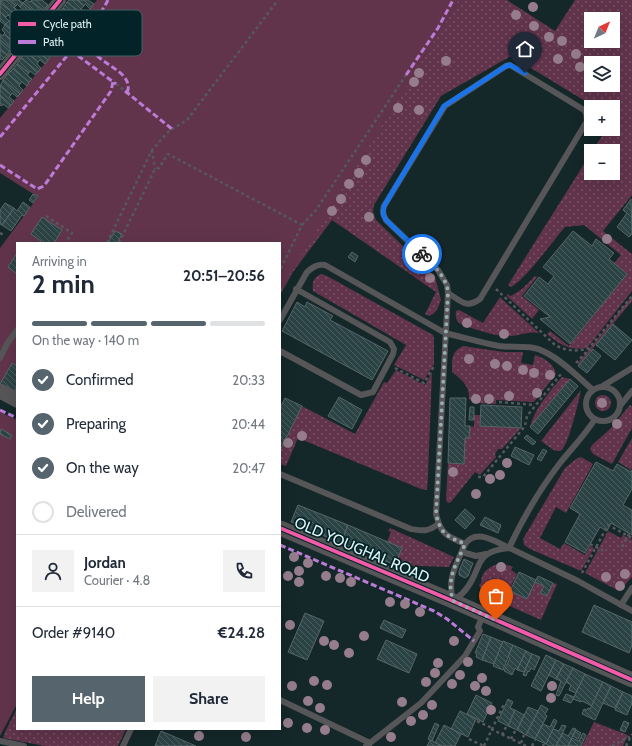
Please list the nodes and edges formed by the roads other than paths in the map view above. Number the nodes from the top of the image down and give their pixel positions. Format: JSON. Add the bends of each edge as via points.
{"nodes":[{"id":1,"x":60,"y":0,"type":"edge"},
{"id":2,"x":52,"y":10,"type":"edge"},
{"id":3,"x":15,"y":56,"type":"edge"},
{"id":4,"x":0,"y":74,"type":"edge"},
{"id":5,"x":296,"y":289,"type":"junction"},
{"id":6,"x":448,"y":293,"type":"junction"},
{"id":7,"x":281,"y":318,"type":"edge"},
{"id":8,"x":16,"y":331,"type":"edge"},
{"id":9,"x":445,"y":333,"type":"junction"},
{"id":10,"x":281,"y":352,"type":"edge"},
{"id":11,"x":0,"y":358,"type":"edge"},
{"id":12,"x":632,"y":368,"type":"edge"},
{"id":13,"x":601,"y":387,"type":"junction"},
{"id":14,"x":593,"y":390,"type":"junction"},
{"id":15,"x":0,"y":391,"type":"edge"},
{"id":16,"x":632,"y":391,"type":"edge"},
{"id":17,"x":16,"y":399,"type":"edge"},
{"id":18,"x":620,"y":406,"type":"junction"},
{"id":19,"x":595,"y":419,"type":"junction"},
{"id":20,"x":281,"y":474,"type":"edge"},
{"id":21,"x":438,"y":524,"type":"junction"},
{"id":22,"x":281,"y":528,"type":"edge"},
{"id":23,"x":465,"y":544,"type":"junction"},
{"id":24,"x":509,"y":548,"type":"junction"},
{"id":25,"x":462,"y":552,"type":"junction"},
{"id":26,"x":488,"y":554,"type":"junction"},
{"id":27,"x":632,"y":588,"type":"edge"},
{"id":28,"x":453,"y":601,"type":"junction"},
{"id":29,"x":621,"y":605,"type":"junction"},
{"id":30,"x":632,"y":611,"type":"edge"},
{"id":31,"x":483,"y":614,"type":"junction"},
{"id":32,"x":632,"y":680,"type":"edge"},
{"id":33,"x":281,"y":700,"type":"edge"},
{"id":34,"x":131,"y":730,"type":"edge"},
{"id":35,"x":0,"y":741,"type":"edge"},
{"id":36,"x":368,"y":744,"type":"edge"},
{"id":37,"x":24,"y":746,"type":"edge"},
{"id":38,"x":123,"y":746,"type":"edge"}],
"edges":[{"from":1,"to":2,"type":"street"},
{"from":3,"to":4,"type":"street"},
{"from":5,"to":7,"type":"lane"},
{"from":5,"to":9,"type":"lane","via":[[312,267],[325,265]]},
{"from":5,"to":10,"type":"lane","via":[[390,342],[394,349],[393,354],[373,392],[361,395]]},
{"from":6,"to":6,"type":"lane","via":[[448,285],[438,270],[386,220],[383,214],[384,206],[444,106],[510,65],[584,110],[587,121],[480,299],[472,304],[466,304]]},
{"from":6,"to":9,"type":"lane"},
{"from":8,"to":11,"type":"lane"},
{"from":9,"to":14,"type":"lane","via":[[501,346],[544,351]]},
{"from":9,"to":21,"type":"lane","via":[[436,497]]},
{"from":12,"to":13,"type":"lane"},
{"from":13,"to":14,"type":"lane"},
{"from":13,"to":18,"type":"lane","via":[[615,392]]},
{"from":14,"to":19,"type":"lane","via":[[586,405]]},
{"from":15,"to":17,"type":"street"},
{"from":16,"to":18,"type":"lane"},
{"from":18,"to":19,"type":"lane","via":[[613,418],[604,421]]},
{"from":19,"to":24,"type":"lane","via":[[545,483]]},
{"from":20,"to":21,"type":"lane","via":[[411,528],[430,530]]},
{"from":21,"to":23,"type":"lane","via":[[445,535]]},
{"from":22,"to":28,"type":"street","name":"OLD YOUGHAL ROAD"},
{"from":23,"to":24,"type":"lane","via":[[478,536]]},
{"from":23,"to":25,"type":"lane"},
{"from":24,"to":26,"type":"lane"},
{"from":24,"to":29,"type":"lane"},
{"from":25,"to":26,"type":"lane","via":[[476,556]]},
{"from":25,"to":28,"type":"lane","via":[[450,580]]},
{"from":26,"to":28,"type":"lane","via":[[479,563],[468,588]]},
{"from":27,"to":29,"type":"lane"},
{"from":28,"to":31,"type":"street","name":"OLD YOUGHAL ROAD"},
{"from":29,"to":30,"type":"lane"},
{"from":31,"to":32,"type":"street","name":"OLD YOUGHAL ROAD"},
{"from":31,"to":36,"type":"lane","via":[[478,627],[480,631],[465,656],[421,703]]},
{"from":33,"to":36,"type":"lane"},
{"from":34,"to":38,"type":"lane"},
{"from":35,"to":37,"type":"lane"}]}
